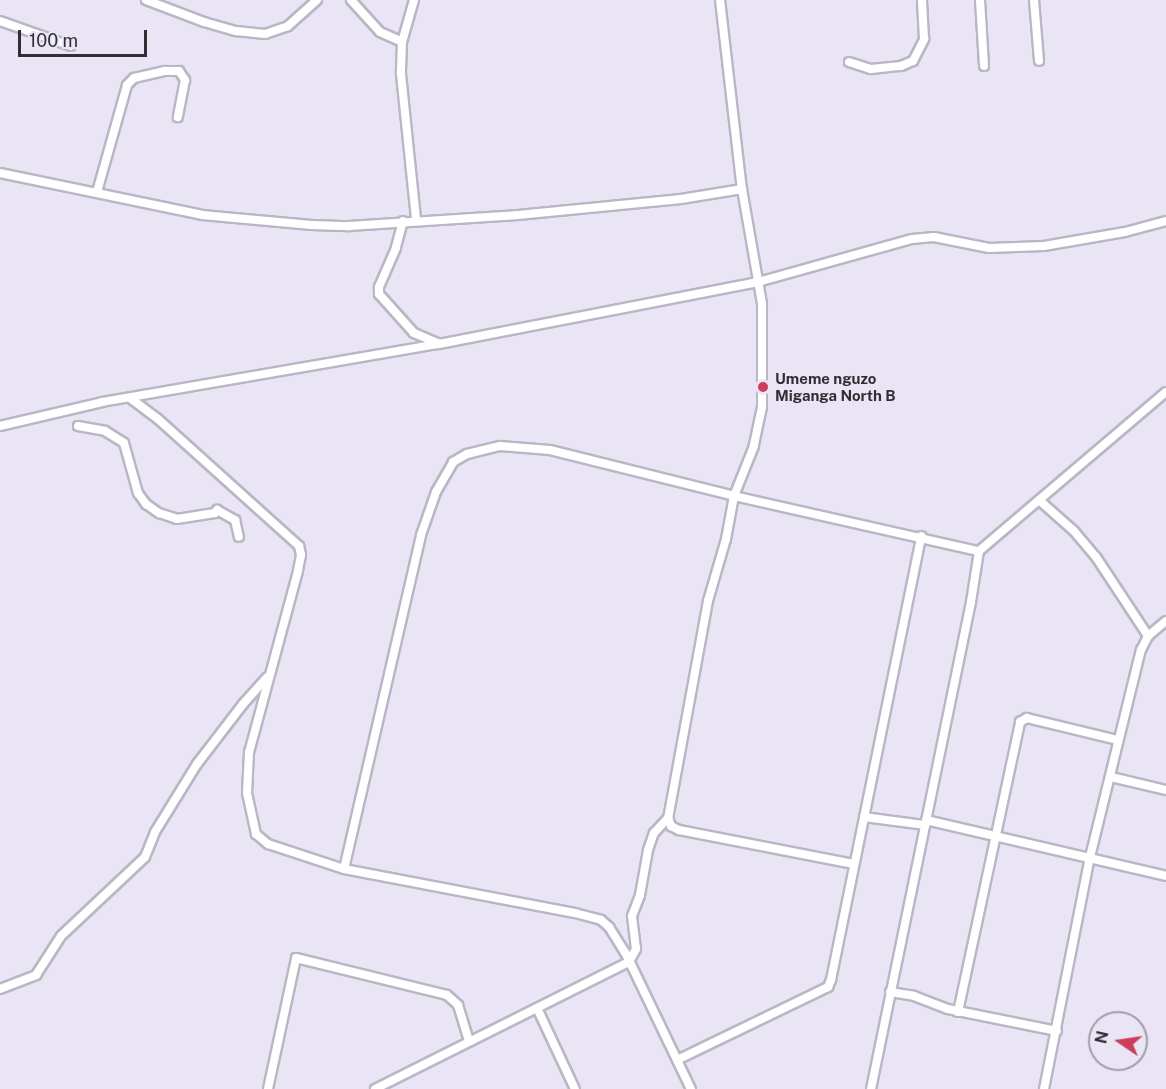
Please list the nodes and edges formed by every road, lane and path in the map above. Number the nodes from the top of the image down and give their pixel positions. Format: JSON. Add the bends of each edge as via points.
{"nodes":[{"id":1,"x":146,"y":0,"type":"edge"},
{"id":2,"x":317,"y":0,"type":"edge"},
{"id":3,"x":351,"y":0,"type":"edge"},
{"id":4,"x":414,"y":0,"type":"edge"},
{"id":5,"x":720,"y":0,"type":"edge"},
{"id":6,"x":922,"y":0,"type":"edge"},
{"id":7,"x":980,"y":0,"type":"edge"},
{"id":8,"x":1034,"y":0,"type":"edge"},
{"id":9,"x":0,"y":21,"type":"edge"},
{"id":10,"x":402,"y":42,"type":"junction"},
{"id":11,"x":71,"y":46,"type":"dead end"},
{"id":12,"x":1039,"y":61,"type":"dead end"},
{"id":13,"x":849,"y":62,"type":"dead end"},
{"id":14,"x":984,"y":66,"type":"dead end"},
{"id":15,"x":178,"y":117,"type":"dead end"},
{"id":16,"x":0,"y":173,"type":"edge"},
{"id":17,"x":742,"y":189,"type":"junction"},
{"id":18,"x":97,"y":192,"type":"junction"},
{"id":19,"x":416,"y":219,"type":"junction"},
{"id":20,"x":403,"y":221,"type":"junction"},
{"id":21,"x":1166,"y":221,"type":"edge"},
{"id":22,"x":758,"y":282,"type":"junction"},
{"id":23,"x":439,"y":344,"type":"junction"},
{"id":24,"x":1166,"y":392,"type":"edge"},
{"id":25,"x":130,"y":398,"type":"junction"},
{"id":26,"x":0,"y":426,"type":"edge"},
{"id":27,"x":78,"y":426,"type":"dead end"},
{"id":28,"x":734,"y":496,"type":"junction"},
{"id":29,"x":1039,"y":500,"type":"junction"},
{"id":30,"x":921,"y":536,"type":"junction"},
{"id":31,"x":239,"y":537,"type":"dead end"},
{"id":32,"x":980,"y":551,"type":"junction"},
{"id":33,"x":1166,"y":621,"type":"edge"},
{"id":34,"x":1148,"y":636,"type":"junction"},
{"id":35,"x":270,"y":675,"type":"junction"},
{"id":36,"x":1118,"y":740,"type":"junction"},
{"id":37,"x":1111,"y":777,"type":"junction"},
{"id":38,"x":1166,"y":790,"type":"edge"},
{"id":39,"x":864,"y":817,"type":"junction"},
{"id":40,"x":668,"y":818,"type":"junction"},
{"id":41,"x":926,"y":823,"type":"junction"},
{"id":42,"x":995,"y":837,"type":"junction"},
{"id":43,"x":1090,"y":857,"type":"junction"},
{"id":44,"x":854,"y":864,"type":"junction"},
{"id":45,"x":344,"y":869,"type":"junction"},
{"id":46,"x":1166,"y":876,"type":"edge"},
{"id":47,"x":629,"y":962,"type":"junction"},
{"id":48,"x":0,"y":989,"type":"edge"},
{"id":49,"x":890,"y":992,"type":"junction"},
{"id":50,"x":537,"y":1008,"type":"junction"},
{"id":51,"x":958,"y":1012,"type":"junction"},
{"id":52,"x":1057,"y":1031,"type":"junction"},
{"id":53,"x":469,"y":1041,"type":"junction"},
{"id":54,"x":677,"y":1060,"type":"junction"},
{"id":55,"x":268,"y":1089,"type":"edge"},
{"id":56,"x":375,"y":1089,"type":"edge"},
{"id":57,"x":576,"y":1089,"type":"edge"},
{"id":58,"x":691,"y":1089,"type":"edge"},
{"id":59,"x":871,"y":1089,"type":"edge"},
{"id":60,"x":1044,"y":1089,"type":"edge"}],
"edges":[{"from":1,"to":2,"type":"street","via":[[204,22],[265,34],[288,26]]},
{"from":3,"to":10,"type":"street","via":[[380,32]]},
{"from":4,"to":10,"type":"street"},
{"from":5,"to":17,"type":"street"},
{"from":6,"to":13,"type":"street","via":[[924,39],[913,60],[901,66],[871,69]]},
{"from":7,"to":14,"type":"street"},
{"from":8,"to":12,"type":"street"},
{"from":9,"to":11,"type":"street"},
{"from":10,"to":19,"type":"street","via":[[403,109]]},
{"from":15,"to":18,"type":"street","via":[[185,80],[178,71],[165,70],[134,78],[127,85]]},
{"from":16,"to":18,"type":"street"},
{"from":17,"to":19,"type":"street","via":[[681,199],[530,213]]},
{"from":17,"to":22,"type":"street"},
{"from":18,"to":20,"type":"street","via":[[252,222],[349,226]]},
{"from":19,"to":20,"type":"street"},
{"from":20,"to":23,"type":"street","via":[[379,294],[414,333]]},
{"from":21,"to":22,"type":"street","via":[[1125,232],[1033,246],[989,248],[923,237]]},
{"from":22,"to":23,"type":"street"},
{"from":22,"to":28,"type":"street","via":[[764,339],[762,407],[754,446]]},
{"from":23,"to":25,"type":"street"},
{"from":24,"to":29,"type":"street"},
{"from":25,"to":26,"type":"street"},
{"from":25,"to":35,"type":"street","via":[[299,546],[301,555]]},
{"from":27,"to":31,"type":"street","via":[[105,431],[124,443],[138,493],[159,513],[177,519],[217,510],[235,520]]},
{"from":28,"to":30,"type":"street"},
{"from":28,"to":40,"type":"street","via":[[708,601]]},
{"from":28,"to":45,"type":"street","via":[[550,450],[500,446],[467,454],[453,462],[436,492],[421,535]]},
{"from":29,"to":32,"type":"street"},
{"from":29,"to":34,"type":"street","via":[[1096,557]]},
{"from":30,"to":32,"type":"street"},
{"from":30,"to":39,"type":"street"},
{"from":32,"to":41,"type":"street"},
{"from":33,"to":34,"type":"street"},
{"from":34,"to":36,"type":"street"},
{"from":35,"to":45,"type":"street","via":[[249,752],[247,793],[256,834],[268,844]]},
{"from":35,"to":48,"type":"street","via":[[197,765],[155,832],[145,857],[61,936],[36,975]]},
{"from":36,"to":37,"type":"street"},
{"from":36,"to":42,"type":"street","via":[[1022,720]]},
{"from":37,"to":38,"type":"street"},
{"from":37,"to":43,"type":"street"},
{"from":39,"to":41,"type":"street"},
{"from":39,"to":44,"type":"street"},
{"from":40,"to":44,"type":"street","via":[[670,826],[678,830]]},
{"from":40,"to":47,"type":"street","via":[[654,833],[648,850],[632,916],[636,949]]},
{"from":41,"to":42,"type":"street"},
{"from":41,"to":49,"type":"street"},
{"from":42,"to":43,"type":"street"},
{"from":42,"to":51,"type":"street"},
{"from":43,"to":46,"type":"street"},
{"from":43,"to":52,"type":"street"},
{"from":44,"to":54,"type":"street","via":[[828,987]]},
{"from":45,"to":47,"type":"street","via":[[601,920]]},
{"from":47,"to":50,"type":"street"},
{"from":47,"to":54,"type":"street"},
{"from":49,"to":51,"type":"street"},
{"from":49,"to":59,"type":"street"},
{"from":50,"to":53,"type":"street"},
{"from":50,"to":57,"type":"street"},
{"from":51,"to":52,"type":"street"},
{"from":52,"to":60,"type":"street"},
{"from":53,"to":55,"type":"street","via":[[458,1005],[447,995],[297,958]]},
{"from":53,"to":56,"type":"street"},
{"from":54,"to":58,"type":"street"}]}
